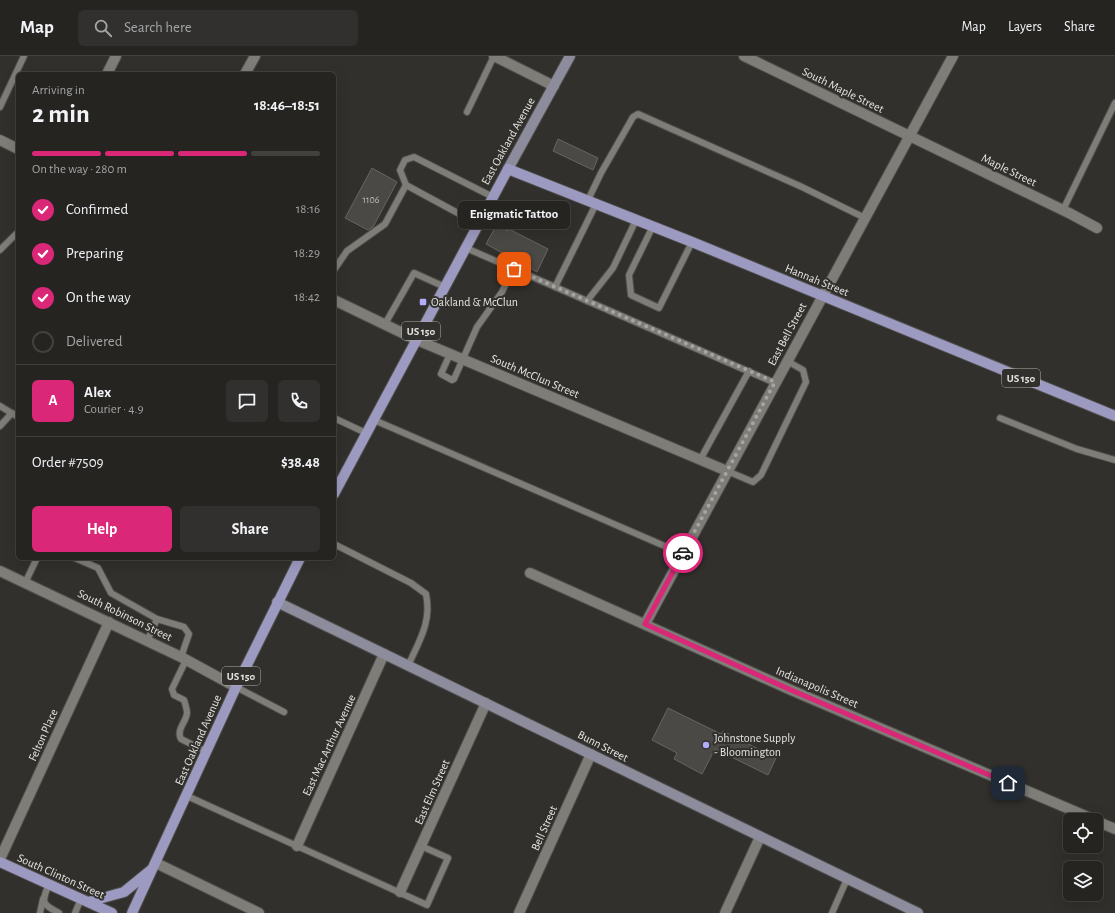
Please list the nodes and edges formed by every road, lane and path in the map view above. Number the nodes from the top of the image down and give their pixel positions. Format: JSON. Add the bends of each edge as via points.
{"nodes":[{"id":1,"x":24,"y":56,"type":"edge"},
{"id":2,"x":116,"y":56,"type":"edge"},
{"id":3,"x":255,"y":56,"type":"edge"},
{"id":4,"x":494,"y":56,"type":"edge"},
{"id":5,"x":570,"y":56,"type":"edge"},
{"id":6,"x":744,"y":56,"type":"edge"},
{"id":7,"x":953,"y":56,"type":"edge"},
{"id":8,"x":16,"y":72,"type":"edge"},
{"id":9,"x":108,"y":72,"type":"edge"},
{"id":10,"x":246,"y":72,"type":"edge"},
{"id":11,"x":16,"y":73,"type":"edge"},
{"id":12,"x":554,"y":86,"type":"junction"},
{"id":13,"x":1115,"y":103,"type":"edge"},
{"id":14,"x":0,"y":106,"type":"edge"},
{"id":15,"x":468,"y":112,"type":"dead end"},
{"id":16,"x":910,"y":136,"type":"junction"},
{"id":17,"x":0,"y":140,"type":"edge"},
{"id":18,"x":16,"y":147,"type":"edge"},
{"id":19,"x":508,"y":169,"type":"junction"},
{"id":20,"x":406,"y":185,"type":"junction"},
{"id":21,"x":493,"y":197,"type":"junction"},
{"id":22,"x":592,"y":202,"type":"junction"},
{"id":23,"x":1063,"y":210,"type":"junction"},
{"id":24,"x":865,"y":218,"type":"junction"},
{"id":25,"x":636,"y":220,"type":"junction"},
{"id":26,"x":478,"y":224,"type":"junction"},
{"id":27,"x":653,"y":226,"type":"junction"},
{"id":28,"x":1097,"y":228,"type":"dead end"},
{"id":29,"x":16,"y":234,"type":"edge"},
{"id":30,"x":692,"y":242,"type":"junction"},
{"id":31,"x":466,"y":248,"type":"junction"},
{"id":32,"x":0,"y":250,"type":"edge"},
{"id":33,"x":336,"y":267,"type":"edge"},
{"id":34,"x":514,"y":269,"type":"junction"},
{"id":35,"x":445,"y":287,"type":"junction"},
{"id":36,"x":555,"y":287,"type":"junction"},
{"id":37,"x":822,"y":296,"type":"junction"},
{"id":38,"x":336,"y":301,"type":"edge"},
{"id":39,"x":587,"y":301,"type":"junction"},
{"id":40,"x":385,"y":324,"type":"junction"},
{"id":41,"x":417,"y":340,"type":"junction"},
{"id":42,"x":450,"y":354,"type":"junction"},
{"id":43,"x":463,"y":359,"type":"junction"},
{"id":44,"x":787,"y":361,"type":"junction"},
{"id":45,"x":749,"y":371,"type":"junction"},
{"id":46,"x":775,"y":382,"type":"junction"},
{"id":47,"x":0,"y":406,"type":"edge"},
{"id":48,"x":15,"y":415,"type":"edge"},
{"id":49,"x":1115,"y":416,"type":"edge"},
{"id":50,"x":1000,"y":418,"type":"dead end"},
{"id":51,"x":336,"y":419,"type":"edge"},
{"id":52,"x":374,"y":420,"type":"junction"},
{"id":53,"x":0,"y":426,"type":"edge"},
{"id":54,"x":366,"y":433,"type":"junction"},
{"id":55,"x":700,"y":460,"type":"junction"},
{"id":56,"x":1115,"y":460,"type":"edge"},
{"id":57,"x":727,"y":471,"type":"junction"},
{"id":58,"x":336,"y":490,"type":"edge"},
{"id":59,"x":336,"y":545,"type":"edge"},
{"id":60,"x":683,"y":554,"type":"junction"},
{"id":61,"x":35,"y":560,"type":"edge"},
{"id":62,"x":80,"y":560,"type":"edge"},
{"id":63,"x":299,"y":560,"type":"edge"},
{"id":64,"x":0,"y":571,"type":"edge"},
{"id":65,"x":530,"y":573,"type":"dead end"},
{"id":66,"x":25,"y":582,"type":"junction"},
{"id":67,"x":277,"y":602,"type":"junction"},
{"id":68,"x":157,"y":619,"type":"junction"},
{"id":69,"x":109,"y":622,"type":"junction"},
{"id":70,"x":645,"y":624,"type":"junction"},
{"id":71,"x":147,"y":641,"type":"junction"},
{"id":72,"x":384,"y":654,"type":"junction"},
{"id":73,"x":183,"y":658,"type":"junction"},
{"id":74,"x":408,"y":666,"type":"junction"},
{"id":75,"x":236,"y":686,"type":"junction"},
{"id":76,"x":486,"y":703,"type":"junction"},
{"id":77,"x":284,"y":712,"type":"dead end"},
{"id":78,"x":207,"y":752,"type":"junction"},
{"id":79,"x":591,"y":754,"type":"junction"},
{"id":80,"x":187,"y":796,"type":"junction"},
{"id":81,"x":1079,"y":813,"type":"edge"},
{"id":82,"x":1103,"y":824,"type":"edge"},
{"id":83,"x":1115,"y":829,"type":"edge"},
{"id":84,"x":760,"y":837,"type":"junction"},
{"id":85,"x":296,"y":846,"type":"junction"},
{"id":86,"x":421,"y":846,"type":"junction"},
{"id":87,"x":0,"y":859,"type":"edge"},
{"id":88,"x":0,"y":862,"type":"edge"},
{"id":89,"x":155,"y":866,"type":"junction"},
{"id":90,"x":847,"y":879,"type":"junction"},
{"id":91,"x":48,"y":884,"type":"junction"},
{"id":92,"x":400,"y":892,"type":"junction"},
{"id":93,"x":44,"y":898,"type":"junction"},
{"id":94,"x":84,"y":900,"type":"junction"},
{"id":95,"x":40,"y":913,"type":"edge"},
{"id":96,"x":59,"y":913,"type":"edge"},
{"id":97,"x":75,"y":913,"type":"edge"},
{"id":98,"x":112,"y":913,"type":"edge"},
{"id":99,"x":132,"y":913,"type":"edge"},
{"id":100,"x":259,"y":913,"type":"edge"},
{"id":101,"x":519,"y":913,"type":"edge"},
{"id":102,"x":725,"y":913,"type":"edge"},
{"id":103,"x":832,"y":913,"type":"edge"},
{"id":104,"x":918,"y":913,"type":"edge"}],
"edges":[{"from":1,"to":8,"type":"lane"},
{"from":2,"to":9,"type":"street"},
{"from":3,"to":10,"type":"street"},
{"from":4,"to":12,"type":"street"},
{"from":4,"to":15,"type":"lane"},
{"from":5,"to":12,"type":"street","name":"East Oakland Avenue"},
{"from":6,"to":16,"type":"street","name":"South Maple Street"},
{"from":7,"to":16,"type":"street","name":"East Bell Street"},
{"from":11,"to":14,"type":"lane"},
{"from":12,"to":19,"type":"street","name":"East Oakland Avenue"},
{"from":13,"to":23,"type":"lane"},
{"from":16,"to":23,"type":"street","name":"Maple Street"},
{"from":16,"to":24,"type":"street","name":"East Bell Street"},
{"from":17,"to":18,"type":"street"},
{"from":19,"to":21,"type":"main road","name":"East Oakland Avenue","number":"US 150"},
{"from":19,"to":22,"type":"main road","name":"Hannah Street","number":"US 150"},
{"from":20,"to":21,"type":"lane","via":[[400,170],[405,160],[414,157]]},
{"from":20,"to":26,"type":"lane"},
{"from":20,"to":33,"type":"lane","via":[[385,224],[347,251]]},
{"from":21,"to":26,"type":"main road","name":"East Oakland Avenue","number":"US 150"},
{"from":22,"to":24,"type":"lane","via":[[601,173],[633,117],[638,114]]},
{"from":22,"to":25,"type":"main road","name":"Hannah Street","number":"US 150"},
{"from":22,"to":36,"type":"lane"},
{"from":23,"to":28,"type":"street","name":"Maple Street"},
{"from":24,"to":37,"type":"street","name":"East Bell Street"},
{"from":25,"to":27,"type":"main road","name":"Hannah Street","number":"US 150"},
{"from":25,"to":39,"type":"lane","via":[[613,268]]},
{"from":26,"to":31,"type":"main road","name":"East Oakland Avenue","number":"US 150"},
{"from":27,"to":30,"type":"main road","name":"Hannah Street","number":"US 150"},
{"from":27,"to":30,"type":"lane","via":[[629,275],[631,295],[659,308]]},
{"from":29,"to":32,"type":"lane"},
{"from":30,"to":37,"type":"main road","name":"Hannah Street","number":"US 150"},
{"from":31,"to":34,"type":"lane"},
{"from":31,"to":35,"type":"main road","name":"East Oakland Avenue","number":"US 150"},
{"from":34,"to":36,"type":"lane"},
{"from":34,"to":43,"type":"lane","via":[[502,292],[477,327]]},
{"from":35,"to":40,"type":"lane","via":[[414,273]]},
{"from":35,"to":41,"type":"main road","name":"East Oakland Avenue","number":"US 150"},
{"from":36,"to":39,"type":"lane"},
{"from":37,"to":44,"type":"street","name":"East Bell Street"},
{"from":37,"to":49,"type":"main road","name":"Hannah Street","number":"US 150"},
{"from":38,"to":40,"type":"street","name":"South McClun Street"},
{"from":39,"to":45,"type":"lane"},
{"from":40,"to":41,"type":"street","name":"South McClun Street"},
{"from":41,"to":42,"type":"street","name":"South McClun Street"},
{"from":41,"to":52,"type":"main road","name":"East Oakland Avenue","number":"US 150"},
{"from":42,"to":43,"type":"street","name":"South McClun Street"},
{"from":42,"to":43,"type":"lane","via":[[441,374],[443,377],[453,380]]},
{"from":43,"to":55,"type":"street","name":"South McClun Street"},
{"from":44,"to":46,"type":"street","name":"East Bell Street"},
{"from":44,"to":57,"type":"lane","via":[[803,370],[806,382],[761,475],[753,482]]},
{"from":45,"to":46,"type":"lane"},
{"from":45,"to":55,"type":"lane"},
{"from":46,"to":57,"type":"street","name":"East Bell Street"},
{"from":47,"to":48,"type":"lane"},
{"from":48,"to":53,"type":"lane"},
{"from":50,"to":56,"type":"lane","via":[[1077,449]]},
{"from":51,"to":54,"type":"lane"},
{"from":52,"to":54,"type":"main road","name":"East Oakland Avenue","number":"US 150"},
{"from":52,"to":60,"type":"lane"},
{"from":54,"to":58,"type":"main road","name":"East Oakland Avenue","number":"US 150"},
{"from":55,"to":57,"type":"street","name":"South McClun Street"},
{"from":57,"to":60,"type":"street","name":"East Bell Street"},
{"from":59,"to":74,"type":"lane","via":[[411,583],[426,594],[429,608],[425,627]]},
{"from":60,"to":70,"type":"street","name":"East Bell Street"},
{"from":61,"to":66,"type":"lane"},
{"from":62,"to":68,"type":"lane","via":[[98,568],[111,593]]},
{"from":63,"to":67,"type":"main road","name":"East Oakland Avenue","number":"US 150"},
{"from":64,"to":66,"type":"street","name":"South Robinson Street"},
{"from":65,"to":70,"type":"street","name":"Indianapolis Street"},
{"from":66,"to":69,"type":"street","name":"South Robinson Street"},
{"from":67,"to":72,"type":"street","name":"Bunn Street"},
{"from":67,"to":75,"type":"main road","name":"East Oakland Avenue","number":"US 150"},
{"from":68,"to":71,"type":"lane"},
{"from":68,"to":73,"type":"lane","via":[[184,627],[189,634]]},
{"from":69,"to":71,"type":"street","name":"South Robinson Street"},
{"from":69,"to":87,"type":"street","name":"Felton Place"},
{"from":70,"to":81,"type":"street","name":"Indianapolis Street","via":[[791,690]]},
{"from":71,"to":73,"type":"street","name":"South Robinson Street"},
{"from":72,"to":74,"type":"street","name":"Bunn Street"},
{"from":72,"to":85,"type":"street","name":"East Mac Arthur Avenue"},
{"from":73,"to":75,"type":"street","name":"South Robinson Street"},
{"from":73,"to":78,"type":"lane","via":[[172,689],[174,695],[184,700],[187,713],[179,732],[181,739]]},
{"from":74,"to":76,"type":"street","name":"Bunn Street"},
{"from":75,"to":77,"type":"lane"},
{"from":75,"to":78,"type":"main road","name":"East Oakland Avenue","number":"US 150"},
{"from":76,"to":79,"type":"street","name":"Bunn Street"},
{"from":76,"to":86,"type":"street","name":"East Elm Street"},
{"from":78,"to":80,"type":"main road","name":"East Oakland Avenue","number":"US 150"},
{"from":79,"to":84,"type":"street","name":"Bunn Street"},
{"from":79,"to":101,"type":"street","name":"Bell Street"},
{"from":80,"to":85,"type":"lane"},
{"from":80,"to":89,"type":"main road","name":"East Oakland Avenue","number":"US 150"},
{"from":82,"to":83,"type":"street","name":"Indianapolis Street"},
{"from":84,"to":90,"type":"street","name":"Bunn Street"},
{"from":84,"to":102,"type":"street"},
{"from":85,"to":92,"type":"lane"},
{"from":86,"to":92,"type":"street","name":"East Elm Street"},
{"from":86,"to":92,"type":"lane","via":[[448,858],[427,905]]},
{"from":88,"to":91,"type":"main road","name":"South Clinton Street"},
{"from":89,"to":94,"type":"main road","via":[[124,892]]},
{"from":89,"to":99,"type":"main road","name":"East Oakland Avenue","number":"US 150"},
{"from":89,"to":100,"type":"street"},
{"from":90,"to":103,"type":"lane"},
{"from":90,"to":104,"type":"street","name":"Bunn Street"},
{"from":91,"to":93,"type":"lane"},
{"from":91,"to":94,"type":"main road","name":"South Clinton Street"},
{"from":93,"to":95,"type":"lane"},
{"from":93,"to":96,"type":"lane","via":[[47,907]]},
{"from":94,"to":97,"type":"lane"},
{"from":94,"to":98,"type":"main road","name":"South Clinton Street"}]}
